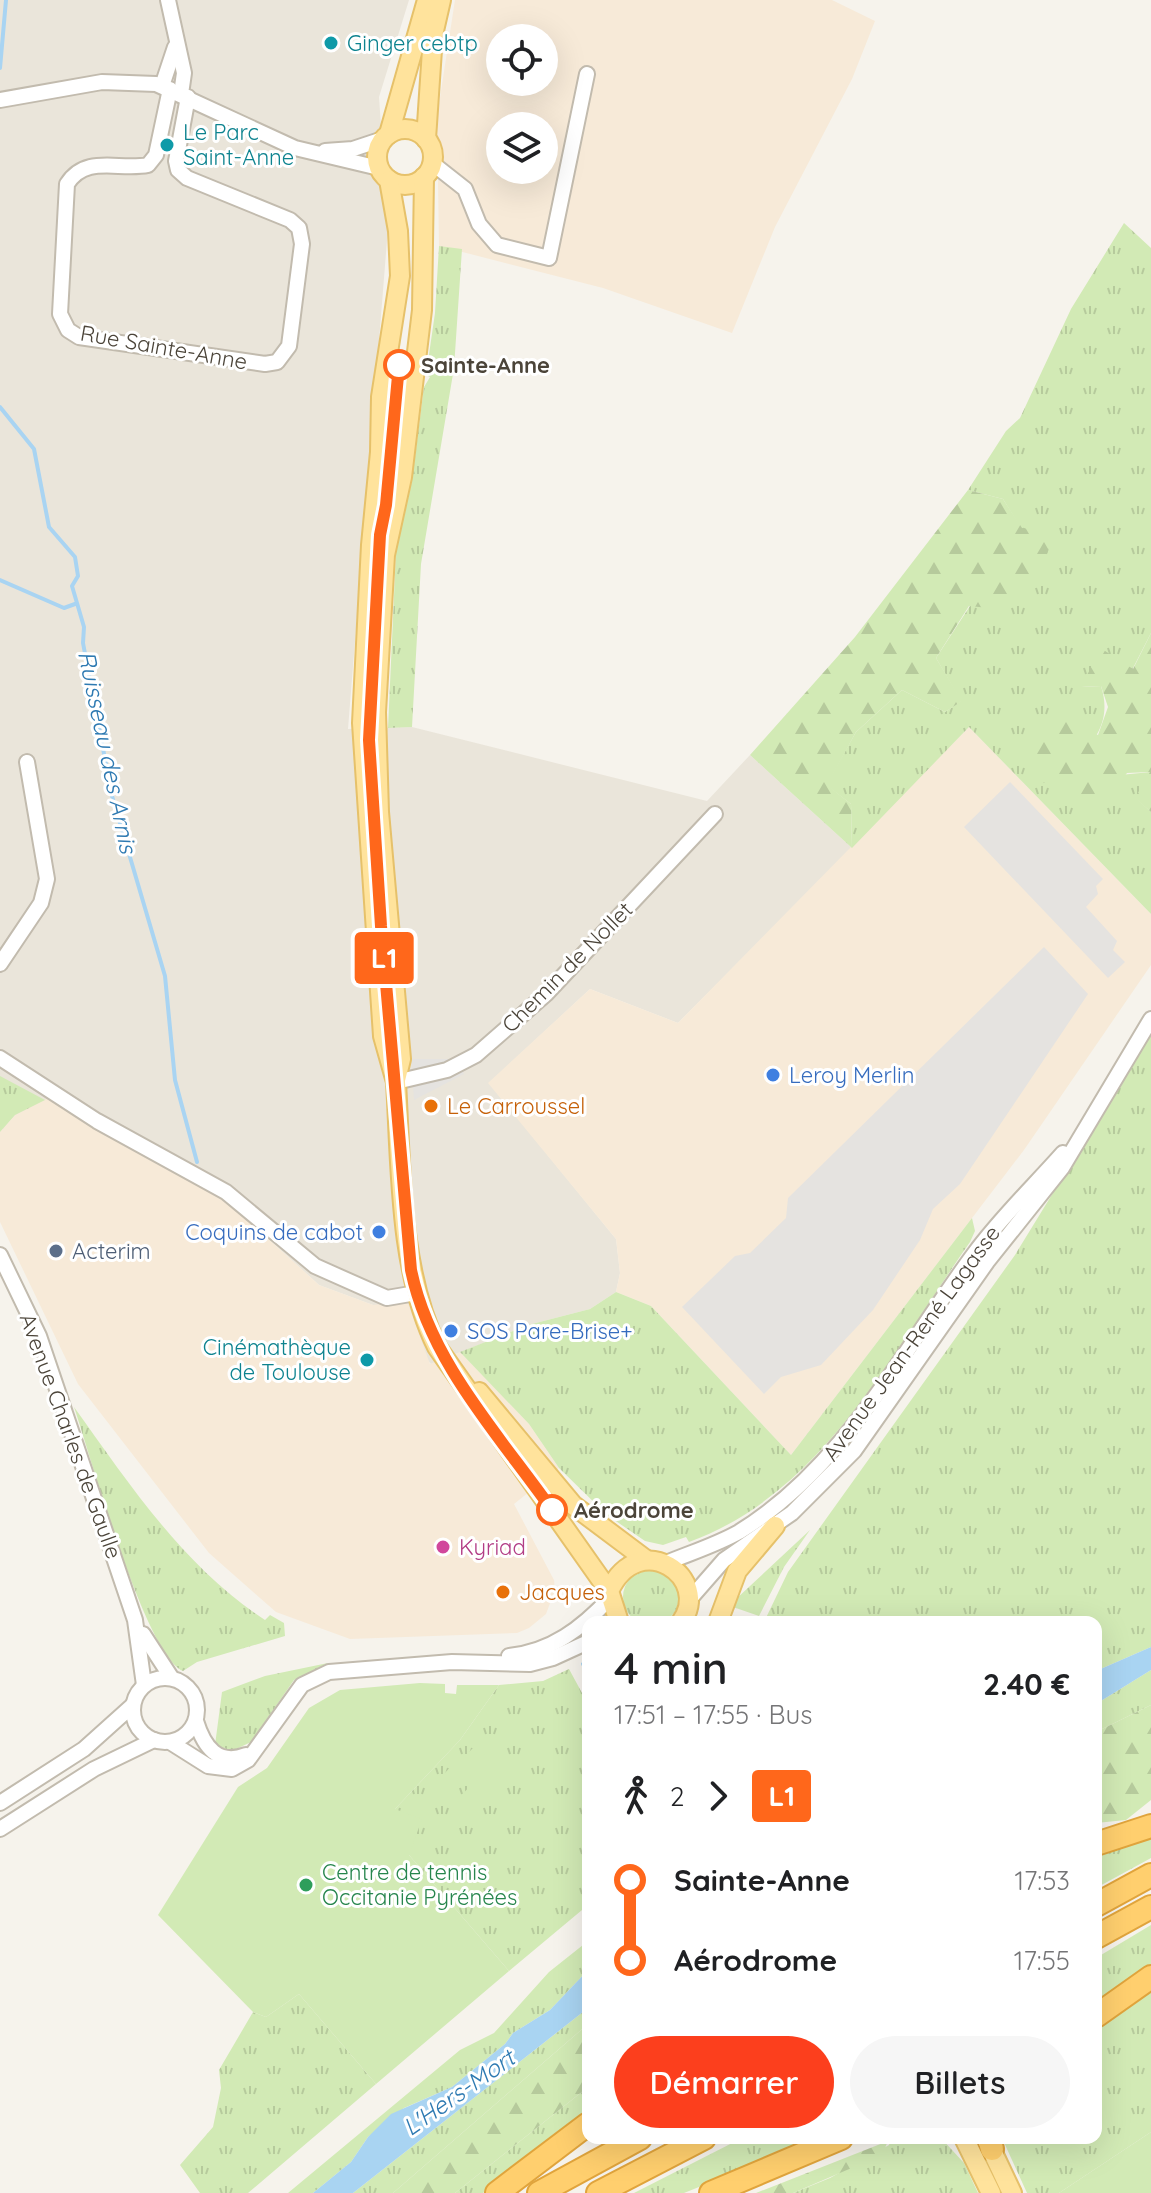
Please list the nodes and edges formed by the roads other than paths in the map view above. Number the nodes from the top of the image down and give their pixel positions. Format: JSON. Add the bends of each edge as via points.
{"nodes":[{"id":1,"x":168,"y":0,"type":"edge"},
{"id":2,"x":427,"y":0,"type":"edge"},
{"id":3,"x":441,"y":0,"type":"edge"},
{"id":4,"x":175,"y":46,"type":"junction"},
{"id":5,"x":587,"y":74,"type":"dead end"},
{"id":6,"x":175,"y":92,"type":"junction"},
{"id":7,"x":0,"y":100,"type":"edge"},
{"id":8,"x":386,"y":136,"type":"junction"},
{"id":9,"x":426,"y":139,"type":"junction"},
{"id":10,"x":313,"y":152,"type":"junction"},
{"id":11,"x":428,"y":170,"type":"junction"},
{"id":12,"x":384,"y":174,"type":"junction"},
{"id":13,"x":27,"y":762,"type":"dead end"},
{"id":14,"x":715,"y":814,"type":"dead end"},
{"id":15,"x":0,"y":964,"type":"edge"},
{"id":16,"x":1151,"y":1019,"type":"edge"},
{"id":17,"x":0,"y":1058,"type":"edge"},
{"id":18,"x":0,"y":1068,"type":"edge"},
{"id":19,"x":20,"y":1072,"type":"junction"},
{"id":20,"x":396,"y":1082,"type":"junction"},
{"id":21,"x":1080,"y":1136,"type":"junction"},
{"id":22,"x":1016,"y":1199,"type":"junction"},
{"id":23,"x":1028,"y":1209,"type":"junction"},
{"id":24,"x":0,"y":1255,"type":"edge"},
{"id":25,"x":416,"y":1293,"type":"junction"},
{"id":26,"x":449,"y":1365,"type":"junction"},
{"id":27,"x":775,"y":1526,"type":"junction"},
{"id":28,"x":645,"y":1559,"type":"junction"},
{"id":29,"x":666,"y":1563,"type":"junction"},
{"id":30,"x":609,"y":1595,"type":"junction"},
{"id":31,"x":686,"y":1615,"type":"edge"},
{"id":32,"x":588,"y":1616,"type":"edge"},
{"id":33,"x":617,"y":1616,"type":"edge"},
{"id":34,"x":720,"y":1616,"type":"edge"},
{"id":35,"x":582,"y":1622,"type":"edge"},
{"id":36,"x":582,"y":1644,"type":"edge"},
{"id":37,"x":146,"y":1649,"type":"junction"},
{"id":38,"x":457,"y":1662,"type":"junction"},
{"id":39,"x":171,"y":1677,"type":"junction"},
{"id":40,"x":144,"y":1685,"type":"junction"},
{"id":41,"x":133,"y":1705,"type":"junction"},
{"id":42,"x":196,"y":1721,"type":"junction"},
{"id":43,"x":154,"y":1740,"type":"junction"},
{"id":44,"x":170,"y":1742,"type":"junction"},
{"id":45,"x":257,"y":1749,"type":"junction"},
{"id":46,"x":0,"y":1803,"type":"edge"},
{"id":47,"x":1151,"y":1826,"type":"edge"},
{"id":48,"x":0,"y":1829,"type":"edge"},
{"id":49,"x":1102,"y":1842,"type":"edge"},
{"id":50,"x":1151,"y":1875,"type":"edge"},
{"id":51,"x":1102,"y":1902,"type":"edge"},
{"id":52,"x":1151,"y":1907,"type":"edge"},
{"id":53,"x":1102,"y":1934,"type":"edge"},
{"id":54,"x":1151,"y":1977,"type":"edge"},
{"id":55,"x":1102,"y":2012,"type":"edge"},
{"id":56,"x":582,"y":2129,"type":"edge"},
{"id":57,"x":629,"y":2144,"type":"edge"},
{"id":58,"x":692,"y":2144,"type":"edge"},
{"id":59,"x":827,"y":2144,"type":"edge"},
{"id":60,"x":980,"y":2144,"type":"edge"},
{"id":61,"x":981,"y":2144,"type":"edge"},
{"id":62,"x":497,"y":2193,"type":"edge"},
{"id":63,"x":539,"y":2193,"type":"edge"},
{"id":64,"x":598,"y":2193,"type":"edge"},
{"id":65,"x":711,"y":2193,"type":"edge"},
{"id":66,"x":991,"y":2193,"type":"edge"},
{"id":67,"x":1012,"y":2193,"type":"edge"}],
"edges":[{"from":1,"to":4,"type":"street"},
{"from":2,"to":8,"type":"main road"},
{"from":3,"to":9,"type":"main road","via":[[433,35]]},
{"from":4,"to":6,"type":"street"},
{"from":4,"to":6,"type":"street","via":[[184,73]]},
{"from":5,"to":11,"type":"street","via":[[549,258],[497,245],[479,224],[465,189]]},
{"from":6,"to":6,"type":"street","name":"Rue Sainte-Anne","via":[[156,155],[148,165],[89,165],[67,184],[63,322],[79,337],[277,362],[289,346],[302,244],[299,228],[178,170]]},
{"from":6,"to":7,"type":"street","via":[[102,82]]},
{"from":6,"to":10,"type":"street"},
{"from":8,"to":9,"type":"main road","via":[[409,129]]},
{"from":8,"to":10,"type":"street","via":[[353,149]]},
{"from":8,"to":12,"type":"main road","via":[[377,156]]},
{"from":9,"to":11,"type":"main road"},
{"from":10,"to":12,"type":"street"},
{"from":11,"to":12,"type":"main road","via":[[410,184]]},
{"from":11,"to":20,"type":"main road","via":[[422,310],[402,477],[385,555],[376,712],[379,812],[401,1059]]},
{"from":12,"to":20,"type":"main road","via":[[398,231],[400,276],[381,397],[362,723],[382,1022]]},
{"from":13,"to":15,"type":"street","via":[[47,879],[41,903]]},
{"from":14,"to":20,"type":"street","name":"Chemin de Nollet","via":[[555,985],[476,1055],[447,1070]]},
{"from":16,"to":21,"type":"street","name":"Avenue Jean-René Lagasse"},
{"from":17,"to":19,"type":"street"},
{"from":18,"to":19,"type":"street"},
{"from":19,"to":25,"type":"street","via":[[226,1192],[337,1278],[387,1298]]},
{"from":20,"to":25,"type":"main road"},
{"from":21,"to":22,"type":"street","name":"Avenue Jean-René Lagasse"},
{"from":21,"to":23,"type":"street","name":"Avenue Jean-René Lagasse"},
{"from":22,"to":23,"type":"street"},
{"from":22,"to":29,"type":"street","name":"Avenue Jean-René Lagasse","via":[[824,1462],[758,1519],[715,1545]]},
{"from":23,"to":27,"type":"street","name":"Avenue Jean-René Lagasse","via":[[854,1451]]},
{"from":24,"to":37,"type":"street","name":"Avenue Charles de Gaulle","via":[[39,1336]]},
{"from":25,"to":26,"type":"main road","via":[[429,1331]]},
{"from":26,"to":28,"type":"main road","via":[[499,1412],[573,1505]]},
{"from":26,"to":30,"type":"main road"},
{"from":27,"to":31,"type":"street","name":"Avenue Jean-René Lagasse","via":[[724,1560]]},
{"from":27,"to":34,"type":"main road","via":[[737,1571]]},
{"from":28,"to":29,"type":"main road"},
{"from":28,"to":30,"type":"main road","via":[[627,1568]]},
{"from":29,"to":31,"type":"main road","via":[[676,1570]]},
{"from":30,"to":32,"type":"street"},
{"from":30,"to":33,"type":"main road"},
{"from":35,"to":38,"type":"street","via":[[569,1635],[532,1653]]},
{"from":36,"to":38,"type":"street","via":[[530,1664]]},
{"from":37,"to":39,"type":"street","name":"Avenue Charles de Gaulle"},
{"from":37,"to":40,"type":"street","name":"Avenue Charles de Gaulle"},
{"from":38,"to":45,"type":"street","via":[[343,1669],[314,1677],[294,1694]]},
{"from":39,"to":40,"type":"street"},
{"from":39,"to":42,"type":"street","via":[[194,1695]]},
{"from":40,"to":41,"type":"street"},
{"from":41,"to":43,"type":"street","via":[[138,1727]]},
{"from":41,"to":46,"type":"street","via":[[84,1749]]},
{"from":42,"to":44,"type":"street","via":[[186,1735]]},
{"from":42,"to":45,"type":"street","via":[[206,1745],[221,1758],[237,1759]]},
{"from":43,"to":44,"type":"street"},
{"from":43,"to":48,"type":"street","via":[[94,1769]]},
{"from":44,"to":45,"type":"street","via":[[208,1766],[225,1770],[248,1760]]},
{"from":47,"to":49,"type":"highway"},
{"from":50,"to":51,"type":"highway"},
{"from":52,"to":53,"type":"highway"},
{"from":54,"to":55,"type":"highway"},
{"from":56,"to":62,"type":"highway"},
{"from":57,"to":63,"type":"highway"},
{"from":58,"to":64,"type":"highway"},
{"from":59,"to":65,"type":"highway"},
{"from":60,"to":66,"type":"main road"},
{"from":61,"to":67,"type":"main road"}]}
